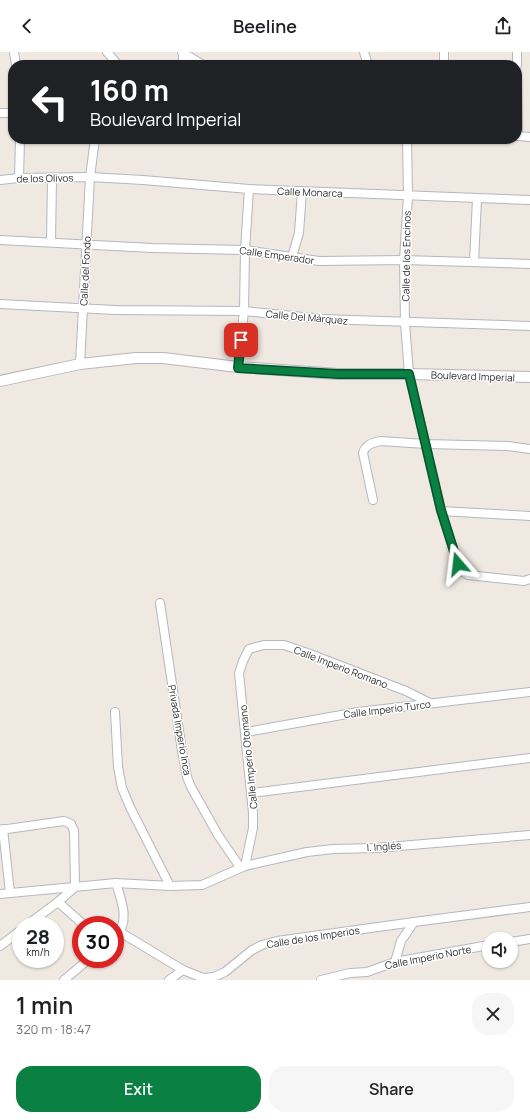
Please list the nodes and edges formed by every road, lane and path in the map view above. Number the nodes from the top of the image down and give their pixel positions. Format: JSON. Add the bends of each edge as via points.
{"nodes":[{"id":1,"x":107,"y":52,"type":"edge"},
{"id":2,"x":183,"y":52,"type":"edge"},
{"id":3,"x":114,"y":60,"type":"edge"},
{"id":4,"x":195,"y":60,"type":"edge"},
{"id":5,"x":20,"y":144,"type":"edge"},
{"id":6,"x":94,"y":144,"type":"edge"},
{"id":7,"x":407,"y":144,"type":"edge"},
{"id":8,"x":90,"y":177,"type":"junction"},
{"id":9,"x":19,"y":178,"type":"junction"},
{"id":10,"x":52,"y":179,"type":"junction"},
{"id":11,"x":0,"y":180,"type":"edge"},
{"id":12,"x":249,"y":189,"type":"junction"},
{"id":13,"x":302,"y":191,"type":"junction"},
{"id":14,"x":408,"y":196,"type":"junction"},
{"id":15,"x":477,"y":199,"type":"junction"},
{"id":16,"x":530,"y":200,"type":"edge"},
{"id":17,"x":0,"y":240,"type":"edge"},
{"id":18,"x":51,"y":242,"type":"junction"},
{"id":19,"x":86,"y":244,"type":"junction"},
{"id":20,"x":245,"y":250,"type":"junction"},
{"id":21,"x":292,"y":256,"type":"junction"},
{"id":22,"x":404,"y":260,"type":"junction"},
{"id":23,"x":474,"y":262,"type":"junction"},
{"id":24,"x":530,"y":264,"type":"edge"},
{"id":25,"x":0,"y":304,"type":"edge"},
{"id":26,"x":83,"y":308,"type":"junction"},
{"id":27,"x":244,"y":312,"type":"junction"},
{"id":28,"x":405,"y":323,"type":"junction"},
{"id":29,"x":530,"y":326,"type":"edge"},
{"id":30,"x":80,"y":364,"type":"junction"},
{"id":31,"x":238,"y":368,"type":"junction"},
{"id":32,"x":409,"y":374,"type":"junction"},
{"id":33,"x":530,"y":377,"type":"edge"},
{"id":34,"x":0,"y":381,"type":"edge"},
{"id":35,"x":426,"y":444,"type":"junction"},
{"id":36,"x":530,"y":449,"type":"edge"},
{"id":37,"x":373,"y":500,"type":"dead end"},
{"id":38,"x":441,"y":510,"type":"junction"},
{"id":39,"x":530,"y":516,"type":"edge"},
{"id":40,"x":530,"y":579,"type":"edge"},
{"id":41,"x":160,"y":602,"type":"dead end"},
{"id":42,"x":249,"y":649,"type":"joint"},
{"id":43,"x":530,"y":692,"type":"edge"},
{"id":44,"x":430,"y":703,"type":"junction"},
{"id":45,"x":115,"y":712,"type":"dead end"},
{"id":46,"x":246,"y":732,"type":"junction"},
{"id":47,"x":530,"y":758,"type":"edge"},
{"id":48,"x":252,"y":793,"type":"junction"},
{"id":49,"x":2,"y":830,"type":"edge"},
{"id":50,"x":530,"y":835,"type":"edge"},
{"id":51,"x":243,"y":866,"type":"junction"},
{"id":52,"x":116,"y":883,"type":"junction"},
{"id":53,"x":170,"y":886,"type":"junction"},
{"id":54,"x":75,"y":887,"type":"junction"},
{"id":55,"x":10,"y":893,"type":"junction"},
{"id":56,"x":0,"y":894,"type":"edge"},
{"id":57,"x":58,"y":902,"type":"junction"},
{"id":58,"x":530,"y":907,"type":"edge"},
{"id":59,"x":39,"y":916,"type":"edge"},
{"id":60,"x":74,"y":916,"type":"edge"},
{"id":61,"x":123,"y":916,"type":"edge"},
{"id":62,"x":414,"y":922,"type":"junction"},
{"id":63,"x":12,"y":937,"type":"edge"},
{"id":64,"x":124,"y":937,"type":"edge"},
{"id":65,"x":530,"y":939,"type":"edge"},
{"id":66,"x":518,"y":941,"type":"edge"},
{"id":67,"x":0,"y":946,"type":"edge"},
{"id":68,"x":482,"y":946,"type":"edge"},
{"id":69,"x":395,"y":962,"type":"junction"},
{"id":70,"x":78,"y":968,"type":"edge"},
{"id":71,"x":183,"y":970,"type":"junction"},
{"id":72,"x":367,"y":972,"type":"junction"},
{"id":73,"x":64,"y":980,"type":"edge"},
{"id":74,"x":169,"y":980,"type":"edge"},
{"id":75,"x":321,"y":980,"type":"edge"},
{"id":76,"x":362,"y":980,"type":"edge"}],
"edges":[{"from":1,"to":3,"type":"street"},
{"from":2,"to":4,"type":"street"},
{"from":5,"to":9,"type":"street"},
{"from":6,"to":8,"type":"street","name":"Calle del Fondo"},
{"from":7,"to":14,"type":"street","name":"Calle de los Encinos"},
{"from":8,"to":10,"type":"street","name":"de los Olivos"},
{"from":8,"to":12,"type":"street","name":"Calle Monarca"},
{"from":8,"to":19,"type":"street","name":"Calle del Fondo"},
{"from":9,"to":10,"type":"street","name":"de los Olivos"},
{"from":9,"to":11,"type":"street","name":"de los Olivos"},
{"from":10,"to":18,"type":"street"},
{"from":12,"to":13,"type":"street","name":"Calle Monarca"},
{"from":12,"to":20,"type":"street"},
{"from":13,"to":14,"type":"street","name":"Calle Monarca"},
{"from":13,"to":21,"type":"street","via":[[299,233]]},
{"from":14,"to":15,"type":"street","name":"Calle Monarca"},
{"from":14,"to":22,"type":"street","name":"Calle de los Encinos"},
{"from":15,"to":16,"type":"street","name":"Calle Monarca"},
{"from":15,"to":23,"type":"street"},
{"from":17,"to":18,"type":"street","name":"Calle Emperador"},
{"from":18,"to":19,"type":"street","name":"Calle Emperador"},
{"from":19,"to":20,"type":"street","name":"Calle Emperador"},
{"from":19,"to":26,"type":"street","name":"Calle del Fondo"},
{"from":20,"to":21,"type":"street","name":"Calle Emperador"},
{"from":20,"to":27,"type":"street"},
{"from":21,"to":22,"type":"street","name":"Calle Emperador","via":[[319,261]]},
{"from":22,"to":23,"type":"street","name":"Calle Emperador"},
{"from":22,"to":28,"type":"street","name":"Calle de los Encinos"},
{"from":23,"to":24,"type":"street","name":"Calle Emperador"},
{"from":25,"to":26,"type":"street","name":"Calle Del Márquez"},
{"from":26,"to":27,"type":"street","name":"Calle Del Márquez"},
{"from":26,"to":30,"type":"street","name":"Calle del Fondo"},
{"from":27,"to":28,"type":"street","name":"Calle Del Márquez"},
{"from":27,"to":31,"type":"street"},
{"from":28,"to":29,"type":"street","name":"Calle Del Márquez"},
{"from":28,"to":32,"type":"street","name":"Calle de los Encinos"},
{"from":30,"to":31,"type":"street","name":"Boulevard Imperial","via":[[163,358]]},
{"from":30,"to":34,"type":"street","name":"Boulevard Imperial"},
{"from":31,"to":32,"type":"street","name":"Boulevard Imperial","via":[[338,374]]},
{"from":32,"to":33,"type":"street","name":"Boulevard Imperial"},
{"from":32,"to":35,"type":"street"},
{"from":35,"to":36,"type":"street"},
{"from":35,"to":37,"type":"street","via":[[380,441],[367,446],[363,453]]},
{"from":35,"to":38,"type":"street"},
{"from":38,"to":39,"type":"street"},
{"from":38,"to":40,"type":"street","via":[[461,571],[468,575],[524,581]]},
{"from":41,"to":51,"type":"street","name":"Privada Imperio Inca","via":[[187,777],[218,835]]},
{"from":42,"to":44,"type":"street","name":"Calle Imperio Romano","via":[[264,645],[284,645]]},
{"from":42,"to":46,"type":"street","name":"Calle Imperio Otomano","via":[[239,673]]},
{"from":43,"to":44,"type":"street","name":"Calle Imperio Turco"},
{"from":44,"to":46,"type":"street","name":"Calle Imperio Turco","via":[[358,712]]},
{"from":45,"to":53,"type":"street","via":[[118,767],[122,788]]},
{"from":46,"to":48,"type":"street","name":"Calle Imperio Otomano"},
{"from":47,"to":48,"type":"street"},
{"from":48,"to":51,"type":"street","name":"Calle Imperio Otomano","via":[[253,828]]},
{"from":49,"to":54,"type":"street","via":[[64,821],[71,824],[74,831]]},
{"from":49,"to":55,"type":"street"},
{"from":50,"to":51,"type":"street","name":"I. Inglés","via":[[376,848],[333,849]]},
{"from":51,"to":53,"type":"street","via":[[202,885]]},
{"from":52,"to":53,"type":"street"},
{"from":52,"to":54,"type":"street"},
{"from":52,"to":61,"type":"street","name":"Calle de los Imperios"},
{"from":54,"to":55,"type":"street"},
{"from":54,"to":57,"type":"street"},
{"from":55,"to":56,"type":"street"},
{"from":57,"to":59,"type":"street"},
{"from":57,"to":60,"type":"street"},
{"from":58,"to":62,"type":"street","name":"Calle de los Imperios"},
{"from":62,"to":69,"type":"street","via":[[401,941]]},
{"from":62,"to":71,"type":"street","name":"Calle de los Imperios","via":[[262,945],[214,977],[204,978]]},
{"from":63,"to":67,"type":"street"},
{"from":64,"to":71,"type":"street","name":"Calle de los Imperios"},
{"from":65,"to":66,"type":"street"},
{"from":68,"to":69,"type":"street","name":"Calle Imperio Norte"},
{"from":69,"to":72,"type":"street","name":"Calle Imperio Norte"},
{"from":70,"to":73,"type":"street"},
{"from":71,"to":74,"type":"street"},
{"from":72,"to":75,"type":"street","name":"Calle Imperio Norte"},
{"from":72,"to":76,"type":"street"}]}
